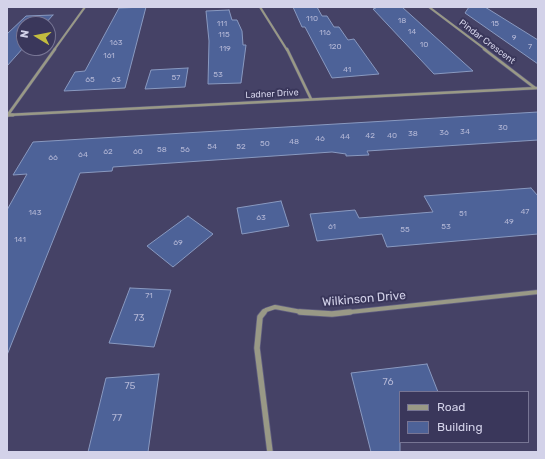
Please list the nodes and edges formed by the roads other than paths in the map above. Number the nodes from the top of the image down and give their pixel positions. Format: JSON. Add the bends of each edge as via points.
{"nodes":[{"id":1,"x":85,"y":7,"type":"edge"},
{"id":2,"x":260,"y":7,"type":"edge"},
{"id":3,"x":429,"y":7,"type":"edge"},
{"id":4,"x":537,"y":88,"type":"edge"},
{"id":5,"x":311,"y":99,"type":"junction"},
{"id":6,"x":7,"y":116,"type":"edge"},
{"id":7,"x":538,"y":292,"type":"edge"},
{"id":8,"x":270,"y":452,"type":"edge"}],
"edges":[{"from":1,"to":6,"type":"street"},
{"from":2,"to":5,"type":"street","via":[[292,58]]},
{"from":3,"to":4,"type":"street","name":"Pindar Crescent"},
{"from":4,"to":5,"type":"street","name":"Ladner Drive"},
{"from":5,"to":6,"type":"street","name":"Ladner Drive"},
{"from":7,"to":8,"type":"street","name":"Wilkinson Drive","via":[[332,314],[275,307],[266,310],[260,317],[257,348]]}]}
